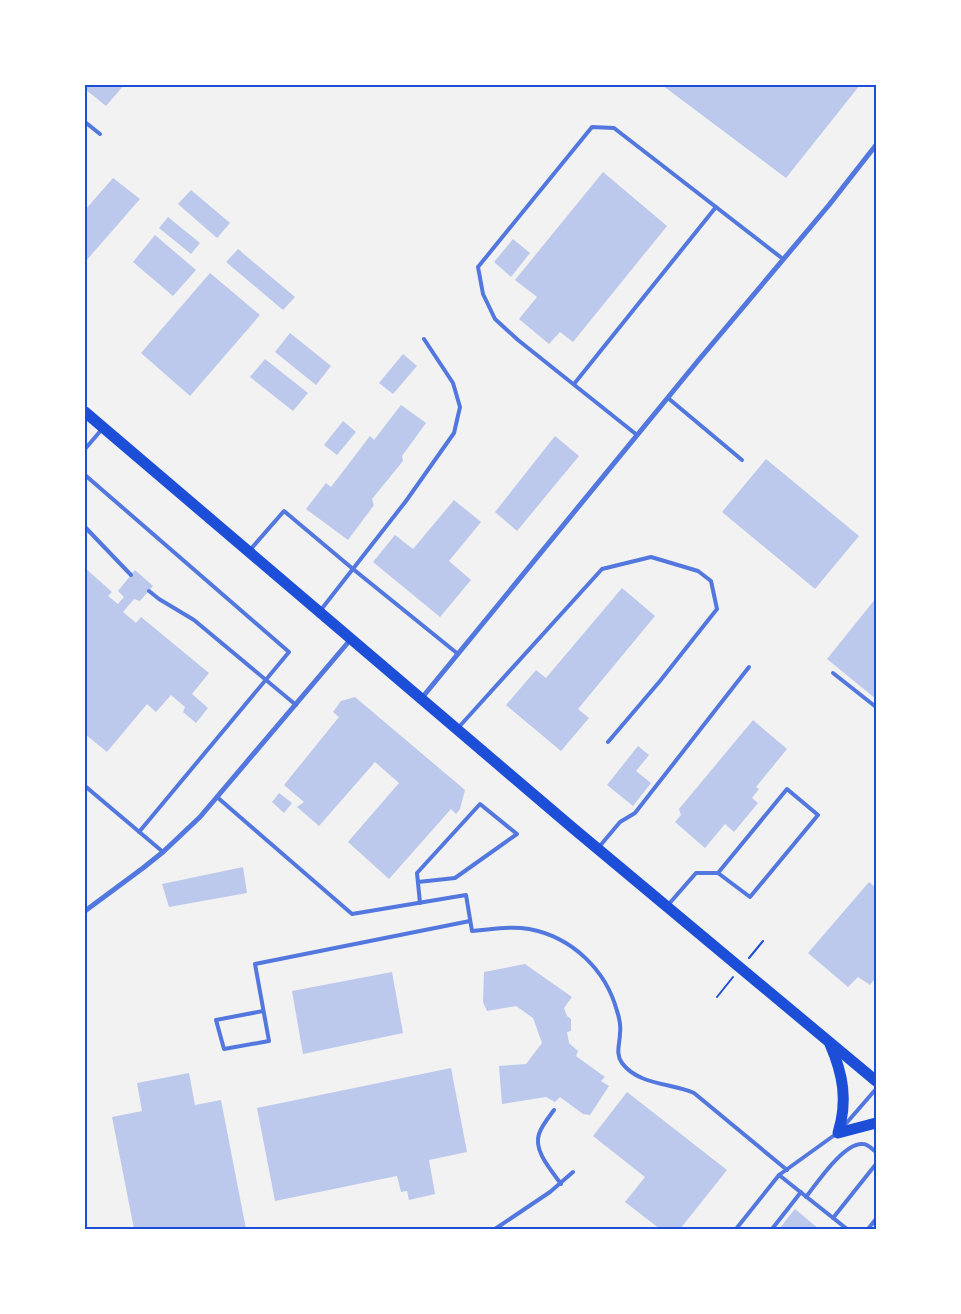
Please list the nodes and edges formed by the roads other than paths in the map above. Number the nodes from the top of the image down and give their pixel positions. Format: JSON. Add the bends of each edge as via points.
{"nodes":[{"id":1,"x":85,"y":122,"type":"edge"},
{"id":2,"x":100,"y":134,"type":"dead end"},
{"id":3,"x":876,"y":145,"type":"edge"},
{"id":4,"x":716,"y":207,"type":"junction"},
{"id":5,"x":783,"y":259,"type":"junction"},
{"id":6,"x":424,"y":339,"type":"dead end"},
{"id":7,"x":574,"y":384,"type":"junction"},
{"id":8,"x":668,"y":398,"type":"junction"},
{"id":9,"x":85,"y":412,"type":"edge"},
{"id":10,"x":103,"y":428,"type":"junction"},
{"id":11,"x":638,"y":435,"type":"junction"},
{"id":12,"x":85,"y":450,"type":"edge"},
{"id":13,"x":742,"y":460,"type":"dead end"},
{"id":14,"x":85,"y":475,"type":"edge"},
{"id":15,"x":85,"y":527,"type":"edge"},
{"id":16,"x":249,"y":551,"type":"junction"},
{"id":17,"x":353,"y":569,"type":"junction"},
{"id":18,"x":130,"y":575,"type":"dead end"},
{"id":19,"x":149,"y":591,"type":"dead end"},
{"id":20,"x":320,"y":611,"type":"junction"},
{"id":21,"x":351,"y":638,"type":"junction"},
{"id":22,"x":458,"y":654,"type":"junction"},
{"id":23,"x":749,"y":667,"type":"dead end"},
{"id":24,"x":833,"y":673,"type":"dead end"},
{"id":25,"x":265,"y":680,"type":"junction"},
{"id":26,"x":421,"y":699,"type":"junction"},
{"id":27,"x":296,"y":705,"type":"junction"},
{"id":28,"x":876,"y":707,"type":"edge"},
{"id":29,"x":457,"y":729,"type":"junction"},
{"id":30,"x":608,"y":742,"type":"dead end"},
{"id":31,"x":85,"y":786,"type":"edge"},
{"id":32,"x":216,"y":797,"type":"junction"},
{"id":33,"x":139,"y":832,"type":"junction"},
{"id":34,"x":598,"y":849,"type":"junction"},
{"id":35,"x":163,"y":852,"type":"junction"},
{"id":36,"x":718,"y":873,"type":"junction"},
{"id":37,"x":418,"y":882,"type":"junction"},
{"id":38,"x":420,"y":903,"type":"junction"},
{"id":39,"x":666,"y":906,"type":"junction"},
{"id":40,"x":85,"y":911,"type":"edge"},
{"id":41,"x":470,"y":921,"type":"junction"},
{"id":42,"x":263,"y":1011,"type":"junction"},
{"id":43,"x":829,"y":1042,"type":"junction"},
{"id":44,"x":876,"y":1081,"type":"edge"},
{"id":45,"x":876,"y":1090,"type":"edge"},
{"id":46,"x":554,"y":1110,"type":"dead end"},
{"id":47,"x":876,"y":1123,"type":"edge"},
{"id":48,"x":838,"y":1133,"type":"junction"},
{"id":49,"x":876,"y":1152,"type":"edge"},
{"id":50,"x":876,"y":1164,"type":"edge"},
{"id":51,"x":787,"y":1170,"type":"junction"},
{"id":52,"x":573,"y":1172,"type":"dead end"},
{"id":53,"x":780,"y":1175,"type":"junction"},
{"id":54,"x":561,"y":1184,"type":"junction"},
{"id":55,"x":801,"y":1192,"type":"junction"},
{"id":56,"x":806,"y":1197,"type":"junction"},
{"id":57,"x":833,"y":1218,"type":"junction"},
{"id":58,"x":876,"y":1219,"type":"edge"},
{"id":59,"x":495,"y":1229,"type":"edge"},
{"id":60,"x":736,"y":1229,"type":"edge"},
{"id":61,"x":772,"y":1229,"type":"edge"},
{"id":62,"x":847,"y":1229,"type":"edge"},
{"id":63,"x":868,"y":1229,"type":"edge"}],
"edges":[{"from":1,"to":2,"type":"lane"},
{"from":3,"to":5,"type":"street"},
{"from":4,"to":5,"type":"lane"},
{"from":4,"to":7,"type":"lane"},
{"from":4,"to":7,"type":"lane","via":[[614,128],[592,128],[478,267],[483,294],[495,319]]},
{"from":5,"to":8,"type":"street"},
{"from":6,"to":17,"type":"lane","via":[[453,383],[460,407],[454,433]]},
{"from":7,"to":11,"type":"lane"},
{"from":8,"to":11,"type":"street"},
{"from":8,"to":13,"type":"lane"},
{"from":9,"to":10,"type":"main road"},
{"from":10,"to":12,"type":"lane"},
{"from":10,"to":16,"type":"main road"},
{"from":11,"to":22,"type":"street"},
{"from":14,"to":25,"type":"lane","via":[[289,652]]},
{"from":15,"to":18,"type":"lane"},
{"from":16,"to":17,"type":"lane","via":[[284,511]]},
{"from":16,"to":20,"type":"main road"},
{"from":17,"to":20,"type":"lane"},
{"from":17,"to":22,"type":"lane"},
{"from":19,"to":25,"type":"lane","via":[[194,620]]},
{"from":20,"to":21,"type":"main road"},
{"from":21,"to":26,"type":"main road"},
{"from":21,"to":27,"type":"street"},
{"from":22,"to":26,"type":"street"},
{"from":23,"to":34,"type":"lane","via":[[635,813],[620,822]]},
{"from":24,"to":28,"type":"lane"},
{"from":25,"to":27,"type":"lane"},
{"from":25,"to":33,"type":"lane"},
{"from":26,"to":29,"type":"main road"},
{"from":27,"to":32,"type":"street"},
{"from":29,"to":30,"type":"lane","via":[[602,569],[651,557],[698,571],[710,582],[717,609]]},
{"from":29,"to":34,"type":"main road"},
{"from":31,"to":33,"type":"lane"},
{"from":32,"to":35,"type":"street"},
{"from":32,"to":38,"type":"lane","via":[[352,914]]},
{"from":33,"to":35,"type":"lane"},
{"from":34,"to":39,"type":"main road"},
{"from":35,"to":40,"type":"street"},
{"from":36,"to":36,"type":"lane","via":[[750,897],[818,815],[786,788]]},
{"from":36,"to":39,"type":"lane","via":[[696,874]]},
{"from":37,"to":37,"type":"lane","via":[[417,873],[480,804],[517,834],[455,878]]},
{"from":37,"to":38,"type":"lane"},
{"from":38,"to":41,"type":"lane","via":[[466,895]]},
{"from":39,"to":43,"type":"main road"},
{"from":41,"to":42,"type":"lane","via":[[255,964]]},
{"from":41,"to":51,"type":"lane","via":[[472,931],[507,927],[530,929],[583,954],[599,972],[611,994],[617,1011],[620,1033],[617,1052],[622,1063],[639,1078],[694,1093]]},
{"from":42,"to":42,"type":"lane","via":[[269,1041],[224,1049],[216,1020]]},
{"from":43,"to":44,"type":"main road"},
{"from":43,"to":48,"type":"main road","via":[[844,1088],[844,1108]]},
{"from":45,"to":48,"type":"lane"},
{"from":46,"to":54,"type":"lane","via":[[538,1142],[546,1162]]},
{"from":47,"to":48,"type":"main road"},
{"from":48,"to":51,"type":"lane"},
{"from":49,"to":56,"type":"lane","via":[[861,1143],[849,1148]]},
{"from":50,"to":57,"type":"lane"},
{"from":51,"to":53,"type":"lane"},
{"from":52,"to":54,"type":"lane"},
{"from":53,"to":55,"type":"lane"},
{"from":53,"to":60,"type":"lane"},
{"from":54,"to":59,"type":"lane"},
{"from":55,"to":56,"type":"lane"},
{"from":55,"to":61,"type":"lane"},
{"from":56,"to":57,"type":"lane"},
{"from":57,"to":62,"type":"lane"},
{"from":58,"to":63,"type":"lane"}]}
